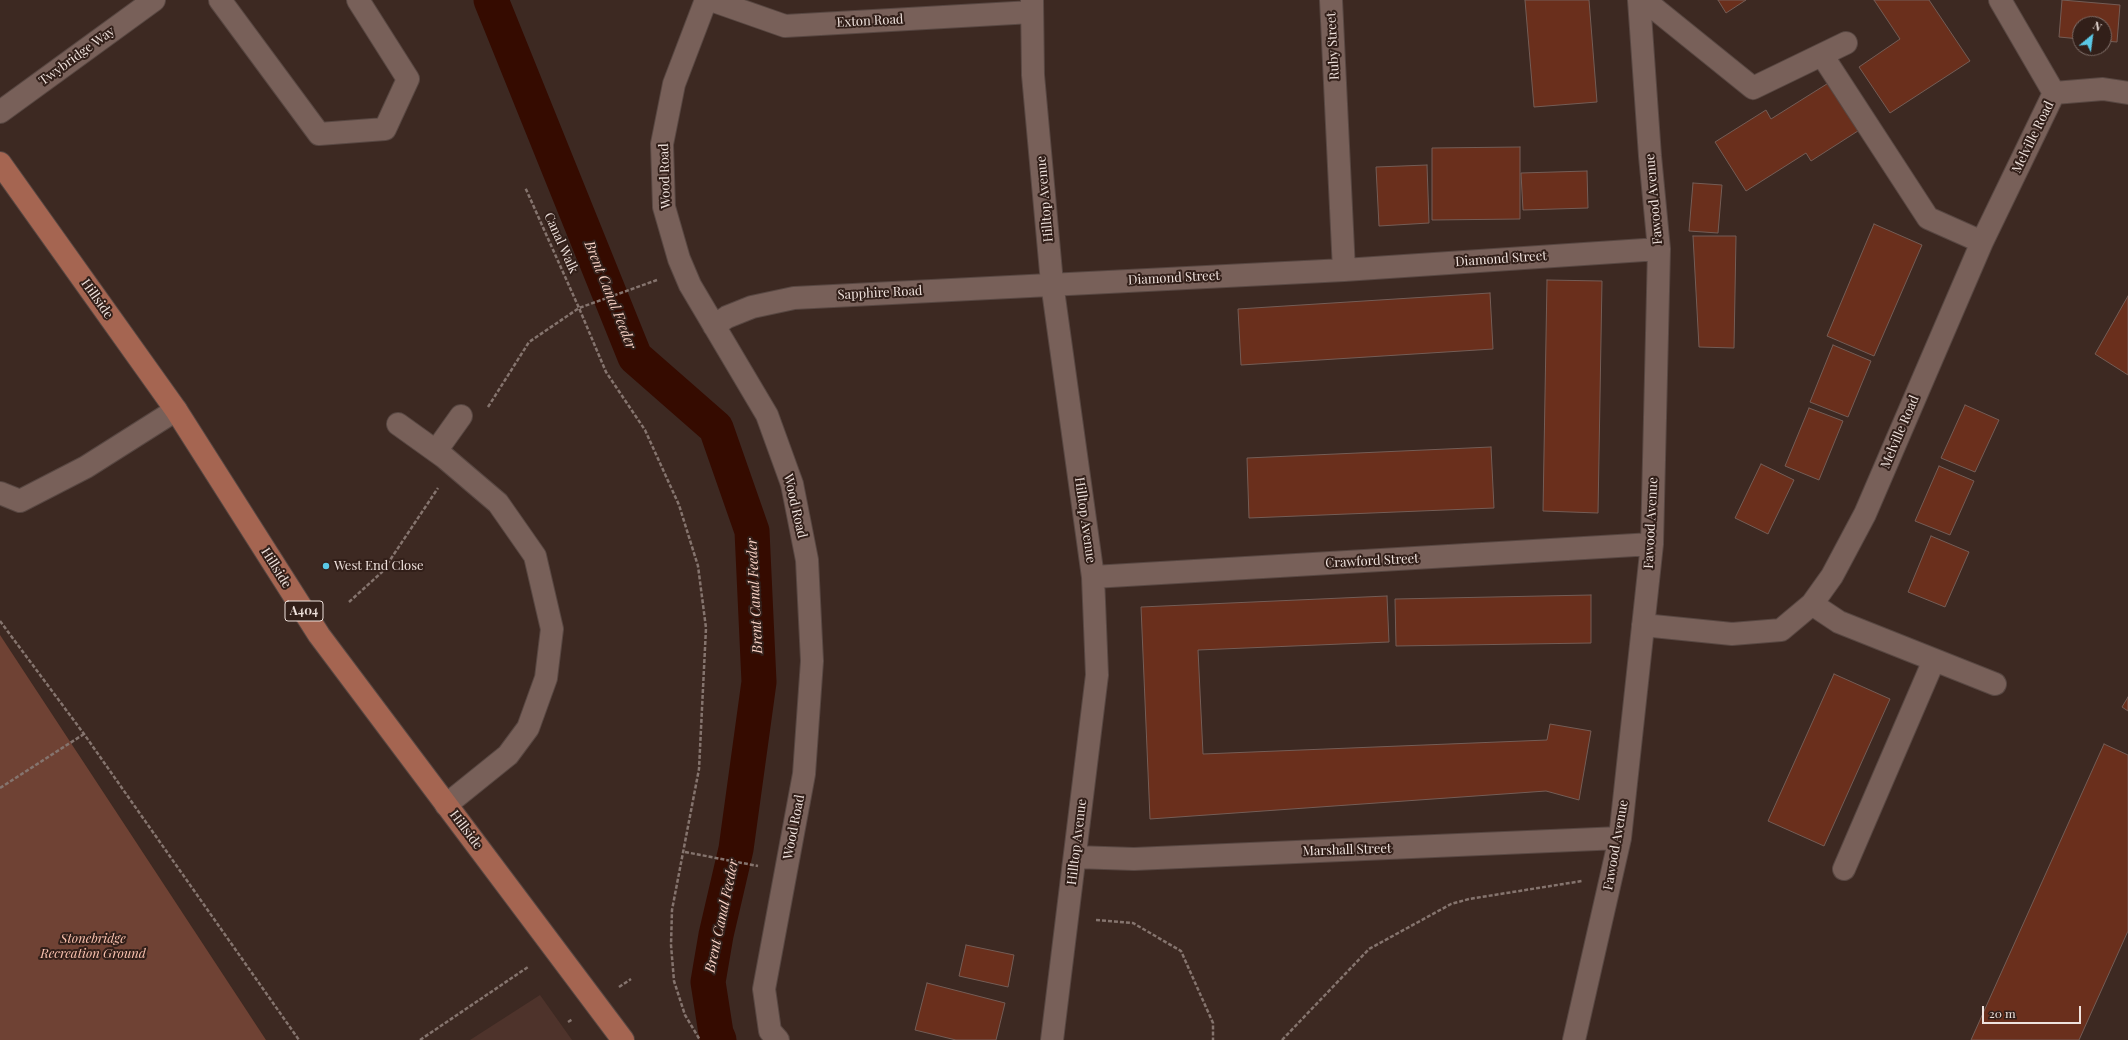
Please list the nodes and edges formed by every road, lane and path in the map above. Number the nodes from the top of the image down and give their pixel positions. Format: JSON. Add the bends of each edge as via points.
{"nodes":[{"id":1,"x":154,"y":0,"type":"edge"},
{"id":2,"x":220,"y":0,"type":"edge"},
{"id":3,"x":358,"y":0,"type":"edge"},
{"id":4,"x":706,"y":0,"type":"edge"},
{"id":5,"x":711,"y":0,"type":"edge"},
{"id":6,"x":1331,"y":0,"type":"edge"},
{"id":7,"x":1639,"y":0,"type":"edge"},
{"id":8,"x":1644,"y":0,"type":"edge"},
{"id":9,"x":2000,"y":0,"type":"edge"},
{"id":10,"x":1032,"y":6,"type":"edge"},
{"id":11,"x":1846,"y":43,"type":"dead end"},
{"id":12,"x":1822,"y":55,"type":"junction"},
{"id":13,"x":2054,"y":93,"type":"junction"},
{"id":14,"x":2128,"y":94,"type":"edge"},
{"id":15,"x":0,"y":112,"type":"edge"},
{"id":16,"x":0,"y":163,"type":"edge"},
{"id":17,"x":525,"y":187,"type":"dead end"},
{"id":18,"x":1982,"y":242,"type":"junction"},
{"id":19,"x":1659,"y":249,"type":"junction"},
{"id":20,"x":1344,"y":270,"type":"junction"},
{"id":21,"x":1052,"y":283,"type":"junction"},
{"id":22,"x":628,"y":290,"type":"dead end"},
{"id":23,"x":579,"y":308,"type":"junction"},
{"id":24,"x":714,"y":326,"type":"junction"},
{"id":25,"x":507,"y":377,"type":"dead end"},
{"id":26,"x":176,"y":410,"type":"junction"},
{"id":27,"x":461,"y":416,"type":"dead end"},
{"id":28,"x":398,"y":424,"type":"dead end"},
{"id":29,"x":440,"y":454,"type":"junction"},
{"id":30,"x":0,"y":493,"type":"edge"},
{"id":31,"x":1652,"y":544,"type":"junction"},
{"id":32,"x":1093,"y":577,"type":"junction"},
{"id":33,"x":349,"y":602,"type":"dead end"},
{"id":34,"x":1812,"y":604,"type":"junction"},
{"id":35,"x":0,"y":621,"type":"edge"},
{"id":36,"x":1643,"y":626,"type":"junction"},
{"id":37,"x":1934,"y":660,"type":"junction"},
{"id":38,"x":1995,"y":684,"type":"dead end"},
{"id":39,"x":84,"y":734,"type":"junction"},
{"id":40,"x":0,"y":788,"type":"edge"},
{"id":41,"x":446,"y":805,"type":"junction"},
{"id":42,"x":1620,"y":838,"type":"junction"},
{"id":43,"x":685,"y":852,"type":"junction"},
{"id":44,"x":1075,"y":857,"type":"junction"},
{"id":45,"x":750,"y":864,"type":"dead end"},
{"id":46,"x":1844,"y":869,"type":"dead end"},
{"id":47,"x":1611,"y":877,"type":"junction"},
{"id":48,"x":1067,"y":917,"type":"junction"},
{"id":49,"x":528,"y":967,"type":"dead end"},
{"id":50,"x":631,"y":979,"type":"dead end"},
{"id":51,"x":619,"y":987,"type":"dead end"},
{"id":52,"x":299,"y":1040,"type":"edge"},
{"id":53,"x":420,"y":1040,"type":"edge"},
{"id":54,"x":624,"y":1040,"type":"edge"},
{"id":55,"x":700,"y":1040,"type":"edge"},
{"id":56,"x":778,"y":1040,"type":"edge"},
{"id":57,"x":1052,"y":1040,"type":"edge"},
{"id":58,"x":1213,"y":1040,"type":"edge"},
{"id":59,"x":1282,"y":1040,"type":"edge"},
{"id":60,"x":1574,"y":1040,"type":"edge"}],
"edges":[{"from":1,"to":15,"type":"street","name":"Twybridge Way"},
{"from":2,"to":3,"type":"street","via":[[319,134],[385,129],[408,79]]},
{"from":4,"to":24,"type":"street","name":"Wood Road","via":[[674,84],[662,144],[664,207],[676,252],[690,285]]},
{"from":5,"to":10,"type":"street","name":"Exton Road","via":[[786,26]]},
{"from":6,"to":20,"type":"street","name":"Ruby Street"},
{"from":7,"to":19,"type":"street","name":"Fawood Avenue"},
{"from":8,"to":12,"type":"street","via":[[1753,88]]},
{"from":9,"to":13,"type":"street"},
{"from":10,"to":21,"type":"street","name":"Hilltop Avenue","via":[[1034,75]]},
{"from":11,"to":12,"type":"street"},
{"from":12,"to":18,"type":"street","via":[[1928,218]]},
{"from":13,"to":14,"type":"street","via":[[2103,89]]},
{"from":13,"to":18,"type":"street","name":"Melville Road"},
{"from":16,"to":26,"type":"main road","name":"Hillside","number":"A404"},
{"from":17,"to":23,"type":"path","name":"Canal Walk"},
{"from":18,"to":34,"type":"street","name":"Melville Road","via":[[1865,514],[1832,576]]},
{"from":19,"to":20,"type":"street","name":"Diamond Street"},
{"from":19,"to":31,"type":"street","name":"Fawood Avenue"},
{"from":20,"to":21,"type":"street","name":"Diamond Street"},
{"from":21,"to":24,"type":"street","name":"Sapphire Road","via":[[794,298],[752,307],[727,317]]},
{"from":21,"to":32,"type":"street","name":"Hilltop Avenue"},
{"from":22,"to":23,"type":"path"},
{"from":23,"to":25,"type":"path","via":[[529,342]]},
{"from":23,"to":43,"type":"path","name":"Canal Walk","via":[[606,372],[645,430],[679,505],[698,566],[706,636],[699,770]]},
{"from":24,"to":56,"type":"street","name":"Wood Road","via":[[767,415],[792,484],[808,560],[812,661],[804,774],[764,989],[770,1031]]},
{"from":26,"to":30,"type":"street","via":[[86,467],[20,501]]},
{"from":26,"to":41,"type":"main road","name":"Hillside","number":"A404","via":[[319,635]]},
{"from":27,"to":29,"type":"street"},
{"from":28,"to":29,"type":"street"},
{"from":29,"to":33,"type":"path","via":[[443,481],[382,572]]},
{"from":29,"to":41,"type":"street","via":[[498,503],[535,556],[552,630],[546,678],[528,728],[508,755]]},
{"from":31,"to":32,"type":"street","name":"Crawford Street"},
{"from":31,"to":36,"type":"street","name":"Fawood Avenue"},
{"from":32,"to":44,"type":"street","name":"Hilltop Avenue","via":[[1097,675]]},
{"from":34,"to":36,"type":"street","name":"Melville Road","via":[[1781,630],[1732,634]]},
{"from":34,"to":37,"type":"street","via":[[1839,622]]},
{"from":35,"to":39,"type":"path"},
{"from":36,"to":42,"type":"street","name":"Fawood Avenue"},
{"from":37,"to":38,"type":"street"},
{"from":37,"to":46,"type":"street"},
{"from":39,"to":40,"type":"path"},
{"from":39,"to":52,"type":"path"},
{"from":41,"to":54,"type":"main road","name":"Hillside","number":"A404"},
{"from":42,"to":44,"type":"street","name":"Marshall Street","via":[[1134,859]]},
{"from":42,"to":47,"type":"street","name":"Fawood Avenue"},
{"from":43,"to":45,"type":"path"},
{"from":43,"to":55,"type":"path","name":"Canal Walk","via":[[672,910],[671,945],[674,982],[685,1015]]},
{"from":44,"to":48,"type":"street","name":"Hilltop Avenue"},
{"from":47,"to":59,"type":"path","via":[[1451,904],[1369,949]]},
{"from":47,"to":60,"type":"street","name":"Fawood Avenue"},
{"from":48,"to":57,"type":"street","name":"Hilltop Avenue"},
{"from":48,"to":58,"type":"path","via":[[1133,923],[1181,951],[1212,1023]]},
{"from":49,"to":53,"type":"path"},
{"from":50,"to":51,"type":"path"}]}
